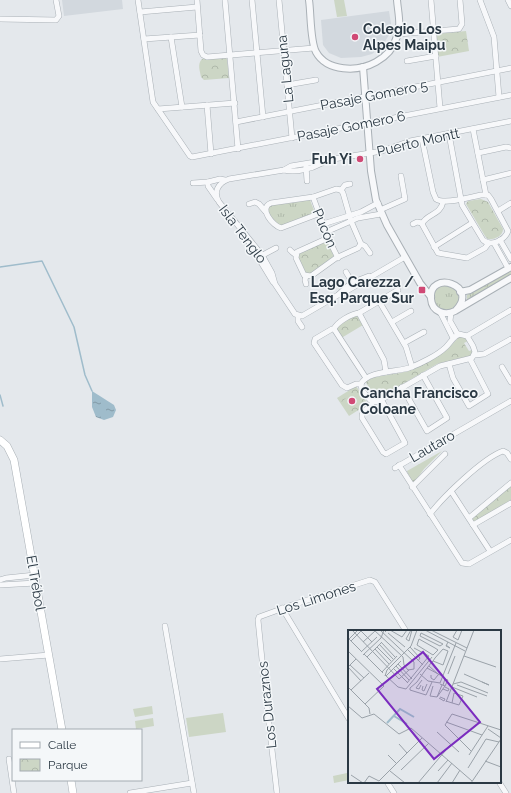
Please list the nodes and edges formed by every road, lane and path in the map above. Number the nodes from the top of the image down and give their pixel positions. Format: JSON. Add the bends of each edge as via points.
{"nodes":[{"id":1,"x":56,"y":0,"type":"edge"},
{"id":2,"x":138,"y":0,"type":"edge"},
{"id":3,"x":197,"y":0,"type":"edge"},
{"id":4,"x":225,"y":0,"type":"edge"},
{"id":5,"x":252,"y":0,"type":"edge"},
{"id":6,"x":279,"y":0,"type":"edge"},
{"id":7,"x":310,"y":0,"type":"edge"},
{"id":8,"x":397,"y":0,"type":"edge"},
{"id":9,"x":431,"y":0,"type":"edge"},
{"id":10,"x":460,"y":0,"type":"edge"},
{"id":11,"x":480,"y":0,"type":"edge"},
{"id":12,"x":508,"y":0,"type":"edge"},
{"id":13,"x":511,"y":6,"type":"edge"},
{"id":14,"x":197,"y":7,"type":"junction"},
{"id":15,"x":140,"y":12,"type":"junction"},
{"id":16,"x":0,"y":19,"type":"edge"},
{"id":17,"x":434,"y":32,"type":"junction"},
{"id":18,"x":398,"y":34,"type":"junction"},
{"id":19,"x":200,"y":35,"type":"junction"},
{"id":20,"x":171,"y":37,"type":"junction"},
{"id":21,"x":144,"y":39,"type":"junction"},
{"id":22,"x":314,"y":48,"type":"junction"},
{"id":23,"x":284,"y":50,"type":"junction"},
{"id":24,"x":257,"y":52,"type":"junction"},
{"id":25,"x":230,"y":55,"type":"junction"},
{"id":26,"x":436,"y":56,"type":"junction"},
{"id":27,"x":407,"y":61,"type":"dead end"},
{"id":28,"x":363,"y":67,"type":"junction"},
{"id":29,"x":511,"y":68,"type":"edge"},
{"id":30,"x":496,"y":71,"type":"junction"},
{"id":31,"x":316,"y":80,"type":"dead end"},
{"id":32,"x":438,"y":82,"type":"junction"},
{"id":33,"x":287,"y":85,"type":"junction"},
{"id":34,"x":511,"y":95,"type":"edge"},
{"id":35,"x":365,"y":96,"type":"junction"},
{"id":36,"x":499,"y":97,"type":"junction"},
{"id":37,"x":235,"y":103,"type":"junction"},
{"id":38,"x":207,"y":105,"type":"junction"},
{"id":39,"x":182,"y":107,"type":"junction"},
{"id":40,"x":440,"y":108,"type":"junction"},
{"id":41,"x":158,"y":109,"type":"junction"},
{"id":42,"x":289,"y":112,"type":"junction"},
{"id":43,"x":263,"y":117,"type":"junction"},
{"id":44,"x":236,"y":122,"type":"junction"},
{"id":45,"x":511,"y":122,"type":"edge"},
{"id":46,"x":367,"y":123,"type":"junction"},
{"id":47,"x":473,"y":129,"type":"junction"},
{"id":48,"x":449,"y":134,"type":"junction"},
{"id":49,"x":292,"y":138,"type":"junction"},
{"id":50,"x":422,"y":139,"type":"junction"},
{"id":51,"x":511,"y":148,"type":"edge"},
{"id":52,"x":238,"y":149,"type":"junction"},
{"id":53,"x":370,"y":153,"type":"junction"},
{"id":54,"x":478,"y":153,"type":"junction"},
{"id":55,"x":211,"y":154,"type":"junction"},
{"id":56,"x":306,"y":166,"type":"junction"},
{"id":57,"x":511,"y":173,"type":"edge"},
{"id":58,"x":401,"y":176,"type":"dead end"},
{"id":59,"x":226,"y":180,"type":"junction"},
{"id":60,"x":483,"y":180,"type":"junction"},
{"id":61,"x":307,"y":181,"type":"dead end"},
{"id":62,"x":208,"y":182,"type":"junction"},
{"id":63,"x":193,"y":183,"type":"dead end"},
{"id":64,"x":350,"y":184,"type":"dead end"},
{"id":65,"x":341,"y":190,"type":"junction"},
{"id":66,"x":486,"y":195,"type":"junction"},
{"id":67,"x":313,"y":197,"type":"junction"},
{"id":68,"x":218,"y":199,"type":"junction"},
{"id":69,"x":460,"y":199,"type":"junction"},
{"id":70,"x":443,"y":202,"type":"junction"},
{"id":71,"x":378,"y":203,"type":"junction"},
{"id":72,"x":511,"y":203,"type":"edge"},
{"id":73,"x":249,"y":204,"type":"dead end"},
{"id":74,"x":259,"y":204,"type":"junction"},
{"id":75,"x":269,"y":204,"type":"junction"},
{"id":76,"x":265,"y":211,"type":"junction"},
{"id":77,"x":498,"y":211,"type":"junction"},
{"id":78,"x":381,"y":212,"type":"junction"},
{"id":79,"x":318,"y":214,"type":"junction"},
{"id":80,"x":350,"y":218,"type":"junction"},
{"id":81,"x":422,"y":223,"type":"junction"},
{"id":82,"x":472,"y":223,"type":"junction"},
{"id":83,"x":323,"y":224,"type":"junction"},
{"id":84,"x":413,"y":224,"type":"dead end"},
{"id":85,"x":326,"y":232,"type":"junction"},
{"id":86,"x":509,"y":233,"type":"edge"},
{"id":87,"x":328,"y":238,"type":"junction"},
{"id":88,"x":500,"y":240,"type":"junction"},
{"id":89,"x":494,"y":243,"type":"junction"},
{"id":90,"x":361,"y":244,"type":"junction"},
{"id":91,"x":488,"y":244,"type":"junction"},
{"id":92,"x":434,"y":247,"type":"junction"},
{"id":93,"x":276,"y":248,"type":"dead end"},
{"id":94,"x":290,"y":250,"type":"dead end"},
{"id":95,"x":370,"y":253,"type":"dead end"},
{"id":96,"x":296,"y":254,"type":"junction"},
{"id":97,"x":260,"y":256,"type":"junction"},
{"id":98,"x":405,"y":257,"type":"junction"},
{"id":99,"x":338,"y":258,"type":"junction"},
{"id":100,"x":511,"y":259,"type":"edge"},
{"id":101,"x":510,"y":267,"type":"edge"},
{"id":102,"x":346,"y":272,"type":"dead end"},
{"id":103,"x":306,"y":276,"type":"junction"},
{"id":104,"x":511,"y":278,"type":"edge"},
{"id":105,"x":418,"y":279,"type":"junction"},
{"id":106,"x":306,"y":284,"type":"dead end"},
{"id":107,"x":354,"y":284,"type":"junction"},
{"id":108,"x":436,"y":287,"type":"junction"},
{"id":109,"x":398,"y":290,"type":"dead end"},
{"id":110,"x":460,"y":292,"type":"junction"},
{"id":111,"x":431,"y":297,"type":"junction"},
{"id":112,"x":379,"y":301,"type":"junction"},
{"id":113,"x":511,"y":310,"type":"edge"},
{"id":114,"x":411,"y":311,"type":"dead end"},
{"id":115,"x":454,"y":311,"type":"junction"},
{"id":116,"x":440,"y":312,"type":"junction"},
{"id":117,"x":359,"y":314,"type":"junction"},
{"id":118,"x":300,"y":316,"type":"junction"},
{"id":119,"x":392,"y":322,"type":"junction"},
{"id":120,"x":302,"y":327,"type":"dead end"},
{"id":121,"x":334,"y":329,"type":"junction"},
{"id":122,"x":424,"y":332,"type":"dead end"},
{"id":123,"x":456,"y":336,"type":"junction"},
{"id":124,"x":467,"y":336,"type":"junction"},
{"id":125,"x":511,"y":339,"type":"edge"},
{"id":126,"x":404,"y":343,"type":"junction"},
{"id":127,"x":472,"y":357,"type":"junction"},
{"id":128,"x":449,"y":364,"type":"junction"},
{"id":129,"x":412,"y":367,"type":"junction"},
{"id":130,"x":502,"y":367,"type":"dead end"},
{"id":131,"x":386,"y":372,"type":"junction"},
{"id":132,"x":423,"y":375,"type":"junction"},
{"id":133,"x":366,"y":378,"type":"junction"},
{"id":134,"x":511,"y":382,"type":"edge"},
{"id":135,"x":361,"y":384,"type":"junction"},
{"id":136,"x":402,"y":387,"type":"junction"},
{"id":137,"x":381,"y":399,"type":"junction"},
{"id":138,"x":511,"y":401,"type":"edge"},
{"id":139,"x":373,"y":402,"type":"junction"},
{"id":140,"x":0,"y":440,"type":"edge"},
{"id":141,"x":445,"y":454,"type":"dead end"},
{"id":142,"x":511,"y":459,"type":"edge"},
{"id":143,"x":511,"y":483,"type":"edge"},
{"id":144,"x":412,"y":487,"type":"junction"},
{"id":145,"x":451,"y":491,"type":"junction"},
{"id":146,"x":511,"y":504,"type":"edge"},
{"id":147,"x":430,"y":514,"type":"junction"},
{"id":148,"x":469,"y":518,"type":"junction"},
{"id":149,"x":473,"y":525,"type":"junction"},
{"id":150,"x":511,"y":540,"type":"edge"},
{"id":151,"x":490,"y":551,"type":"junction"},
{"id":152,"x":36,"y":579,"type":"junction"},
{"id":153,"x":0,"y":580,"type":"edge"},
{"id":154,"x":0,"y":585,"type":"edge"},
{"id":155,"x":282,"y":608,"type":"junction"},
{"id":156,"x":259,"y":617,"type":"joint"},
{"id":157,"x":164,"y":626,"type":"dead end"},
{"id":158,"x":405,"y":630,"type":"edge"},
{"id":159,"x":49,"y":655,"type":"junction"},
{"id":160,"x":0,"y":659,"type":"edge"},
{"id":161,"x":348,"y":717,"type":"edge"},
{"id":162,"x":62,"y":729,"type":"edge"},
{"id":163,"x":9,"y":759,"type":"dead end"},
{"id":164,"x":12,"y":779,"type":"edge"},
{"id":165,"x":12,"y":781,"type":"edge"},
{"id":166,"x":71,"y":781,"type":"edge"},
{"id":167,"x":192,"y":783,"type":"junction"},
{"id":168,"x":388,"y":783,"type":"edge"},
{"id":169,"x":500,"y":783,"type":"edge"},
{"id":170,"x":14,"y":793,"type":"edge"},
{"id":171,"x":73,"y":793,"type":"edge"},
{"id":172,"x":130,"y":793,"type":"edge"},
{"id":173,"x":194,"y":793,"type":"edge"},
{"id":174,"x":277,"y":793,"type":"edge"},
{"id":175,"x":394,"y":793,"type":"edge"},
{"id":176,"x":506,"y":793,"type":"edge"}],
"edges":[{"from":1,"to":16,"type":"street","via":[[59,16],[54,21]]},
{"from":2,"to":15,"type":"street"},
{"from":3,"to":14,"type":"street"},
{"from":4,"to":25,"type":"street"},
{"from":5,"to":24,"type":"street"},
{"from":6,"to":23,"type":"street","name":"La Laguna"},
{"from":7,"to":22,"type":"street"},
{"from":8,"to":18,"type":"street"},
{"from":9,"to":17,"type":"street"},
{"from":10,"to":17,"type":"street","via":[[460,28]]},
{"from":11,"to":30,"type":"street","via":[[493,34]]},
{"from":12,"to":13,"type":"street"},
{"from":14,"to":15,"type":"street"},
{"from":14,"to":19,"type":"street"},
{"from":15,"to":21,"type":"street"},
{"from":17,"to":18,"type":"street"},
{"from":17,"to":26,"type":"street"},
{"from":18,"to":28,"type":"street","via":[[393,46],[383,57]]},
{"from":19,"to":20,"type":"street"},
{"from":19,"to":25,"type":"street","via":[[203,55]]},
{"from":20,"to":21,"type":"street"},
{"from":20,"to":39,"type":"street"},
{"from":21,"to":41,"type":"street","via":[[153,100]]},
{"from":22,"to":23,"type":"street"},
{"from":22,"to":28,"type":"street","via":[[320,58],[331,66]]},
{"from":23,"to":24,"type":"street"},
{"from":23,"to":33,"type":"street","name":"La Laguna"},
{"from":24,"to":25,"type":"street"},
{"from":24,"to":43,"type":"street"},
{"from":25,"to":37,"type":"street"},
{"from":26,"to":27,"type":"street"},
{"from":26,"to":32,"type":"street"},
{"from":28,"to":35,"type":"street"},
{"from":29,"to":30,"type":"street","name":"Pasaje Gomero 5"},
{"from":30,"to":32,"type":"street","name":"Pasaje Gomero 5"},
{"from":30,"to":36,"type":"street"},
{"from":31,"to":33,"type":"street"},
{"from":32,"to":35,"type":"street","name":"Pasaje Gomero 5"},
{"from":32,"to":40,"type":"street"},
{"from":33,"to":42,"type":"street","name":"La Laguna"},
{"from":34,"to":36,"type":"street","name":"Pasaje Gomero 6"},
{"from":35,"to":42,"type":"street","name":"Pasaje Gomero 5"},
{"from":35,"to":46,"type":"street"},
{"from":36,"to":40,"type":"street","name":"Pasaje Gomero 6"},
{"from":37,"to":38,"type":"street"},
{"from":37,"to":44,"type":"street"},
{"from":38,"to":39,"type":"street"},
{"from":38,"to":55,"type":"street"},
{"from":39,"to":41,"type":"street"},
{"from":40,"to":46,"type":"street","name":"Pasaje Gomero 6"},
{"from":41,"to":55,"type":"street","name":"Pasaje Gomero 6","via":[[191,157]]},
{"from":42,"to":43,"type":"street","name":"Pasaje Gomero 5"},
{"from":42,"to":49,"type":"street","name":"La Laguna"},
{"from":43,"to":44,"type":"street","name":"Pasaje Gomero 5"},
{"from":44,"to":52,"type":"street"},
{"from":45,"to":47,"type":"street","name":"Puerto Montt"},
{"from":46,"to":49,"type":"street","name":"Pasaje Gomero 6"},
{"from":46,"to":53,"type":"street"},
{"from":47,"to":48,"type":"street","name":"Puerto Montt"},
{"from":47,"to":54,"type":"street"},
{"from":48,"to":50,"type":"street","name":"Puerto Montt"},
{"from":48,"to":69,"type":"street"},
{"from":49,"to":52,"type":"street","name":"Pasaje Gomero 6"},
{"from":50,"to":53,"type":"street","name":"Puerto Montt"},
{"from":50,"to":70,"type":"street","via":[[434,195]]},
{"from":51,"to":54,"type":"street"},
{"from":52,"to":55,"type":"street","name":"Pasaje Gomero 6"},
{"from":53,"to":56,"type":"street","name":"Puerto Montt"},
{"from":53,"to":71,"type":"street","via":[[373,185]]},
{"from":54,"to":60,"type":"street"},
{"from":56,"to":59,"type":"street","name":"Puerto Montt"},
{"from":56,"to":61,"type":"street"},
{"from":57,"to":60,"type":"street"},
{"from":58,"to":78,"type":"street","via":[[405,199]]},
{"from":59,"to":62,"type":"street","name":"Puerto Montt"},
{"from":59,"to":68,"type":"street","name":"Isla Tenglo","via":[[217,188]]},
{"from":60,"to":66,"type":"street"},
{"from":62,"to":63,"type":"street","name":"Puerto Montt"},
{"from":62,"to":68,"type":"street","via":[[208,186]]},
{"from":64,"to":65,"type":"street","via":[[343,186]]},
{"from":65,"to":67,"type":"street"},
{"from":65,"to":80,"type":"street"},
{"from":66,"to":69,"type":"street"},
{"from":66,"to":77,"type":"street","via":[[492,199]]},
{"from":67,"to":75,"type":"street"},
{"from":67,"to":79,"type":"street","name":"Pucón"},
{"from":68,"to":97,"type":"street","name":"Isla Tenglo","via":[[256,246]]},
{"from":69,"to":70,"type":"street"},
{"from":69,"to":82,"type":"street"},
{"from":70,"to":81,"type":"street","via":[[439,211]]},
{"from":71,"to":78,"type":"street"},
{"from":71,"to":80,"type":"street"},
{"from":72,"to":77,"type":"street"},
{"from":73,"to":74,"type":"street"},
{"from":74,"to":75,"type":"street"},
{"from":74,"to":76,"type":"street"},
{"from":75,"to":76,"type":"street"},
{"from":76,"to":79,"type":"street","via":[[282,230]]},
{"from":77,"to":86,"type":"street"},
{"from":78,"to":80,"type":"street"},
{"from":78,"to":98,"type":"street"},
{"from":79,"to":83,"type":"street","name":"Pucón"},
{"from":80,"to":83,"type":"street"},
{"from":80,"to":85,"type":"street"},
{"from":80,"to":90,"type":"street"},
{"from":81,"to":84,"type":"street"},
{"from":81,"to":92,"type":"street"},
{"from":82,"to":91,"type":"street"},
{"from":82,"to":92,"type":"street"},
{"from":83,"to":85,"type":"street","name":"Pucón"},
{"from":85,"to":87,"type":"street","name":"Pucón"},
{"from":86,"to":88,"type":"street"},
{"from":87,"to":96,"type":"street"},
{"from":87,"to":99,"type":"street","name":"Pucón"},
{"from":88,"to":89,"type":"street"},
{"from":88,"to":100,"type":"street"},
{"from":89,"to":91,"type":"street"},
{"from":89,"to":101,"type":"street"},
{"from":90,"to":95,"type":"street"},
{"from":90,"to":99,"type":"street"},
{"from":91,"to":92,"type":"street","via":[[466,258],[439,254]]},
{"from":93,"to":97,"type":"street"},
{"from":94,"to":96,"type":"street"},
{"from":96,"to":103,"type":"street"},
{"from":97,"to":118,"type":"street","name":"Isla Tenglo","via":[[269,277],[295,314]]},
{"from":98,"to":105,"type":"street"},
{"from":98,"to":107,"type":"street"},
{"from":99,"to":103,"type":"street","via":[[313,275]]},
{"from":101,"to":110,"type":"street","via":[[470,290]]},
{"from":102,"to":107,"type":"street"},
{"from":103,"to":106,"type":"street"},
{"from":104,"to":115,"type":"street"},
{"from":105,"to":108,"type":"street","via":[[430,287]]},
{"from":105,"to":111,"type":"street"},
{"from":107,"to":118,"type":"street"},
{"from":108,"to":110,"type":"street","via":[[448,283],[456,286]]},
{"from":108,"to":111,"type":"street"},
{"from":109,"to":112,"type":"street"},
{"from":110,"to":115,"type":"street","via":[[462,301]]},
{"from":111,"to":116,"type":"street","via":[[433,305]]},
{"from":112,"to":117,"type":"street"},
{"from":112,"to":119,"type":"street"},
{"from":113,"to":124,"type":"street"},
{"from":114,"to":119,"type":"street"},
{"from":115,"to":116,"type":"street","via":[[445,314]]},
{"from":115,"to":123,"type":"street","via":[[450,321]]},
{"from":116,"to":123,"type":"street"},
{"from":117,"to":121,"type":"street","via":[[354,314],[335,325]]},
{"from":117,"to":131,"type":"street","via":[[384,360]]},
{"from":118,"to":120,"type":"street","via":[[298,321]]},
{"from":119,"to":126,"type":"street"},
{"from":121,"to":133,"type":"street"},
{"from":121,"to":135,"type":"street","via":[[314,341],[314,344],[342,385],[347,388]]},
{"from":122,"to":126,"type":"street"},
{"from":123,"to":124,"type":"street"},
{"from":123,"to":129,"type":"street","via":[[444,349]]},
{"from":124,"to":127,"type":"street","via":[[475,348]]},
{"from":125,"to":127,"type":"street","via":[[484,354]]},
{"from":126,"to":129,"type":"street"},
{"from":127,"to":128,"type":"street"},
{"from":127,"to":128,"type":"street","via":[[488,394],[469,406],[453,378]]},
{"from":128,"to":132,"type":"street"},
{"from":129,"to":131,"type":"street"},
{"from":130,"to":134,"type":"street"},
{"from":131,"to":133,"type":"street"},
{"from":132,"to":136,"type":"street"},
{"from":132,"to":136,"type":"street","via":[[447,418],[427,431]]},
{"from":133,"to":135,"type":"street"},
{"from":135,"to":139,"type":"street","via":[[362,390]]},
{"from":136,"to":137,"type":"street"},
{"from":137,"to":139,"type":"street"},
{"from":137,"to":139,"type":"street","via":[[405,443],[386,454],[362,418],[362,413]]},
{"from":138,"to":144,"type":"street","name":"Lautaro","via":[[397,466]]},
{"from":140,"to":152,"type":"main road","name":"El Trébol","via":[[7,446],[14,460]]},
{"from":141,"to":144,"type":"street"},
{"from":142,"to":145,"type":"street","via":[[506,452],[501,452],[477,468]]},
{"from":143,"to":148,"type":"street"},
{"from":144,"to":147,"type":"street"},
{"from":145,"to":147,"type":"street"},
{"from":145,"to":148,"type":"street"},
{"from":146,"to":149,"type":"street"},
{"from":147,"to":151,"type":"street","via":[[463,563],[468,564]]},
{"from":148,"to":149,"type":"street"},
{"from":149,"to":151,"type":"street"},
{"from":150,"to":151,"type":"street"},
{"from":152,"to":153,"type":"street"},
{"from":152,"to":154,"type":"street"},
{"from":152,"to":159,"type":"main road","name":"El Trébol"},
{"from":155,"to":156,"type":"street","name":"Los Limones"},
{"from":155,"to":158,"type":"street","name":"Los Limones","via":[[369,580],[373,581]]},
{"from":155,"to":161,"type":"street"},
{"from":156,"to":174,"type":"street","name":"Los Duraznos"},
{"from":157,"to":167,"type":"street"},
{"from":159,"to":160,"type":"street"},
{"from":159,"to":162,"type":"main road","name":"El Trébol"},
{"from":163,"to":164,"type":"street"},
{"from":165,"to":170,"type":"street"},
{"from":166,"to":171,"type":"main road"},
{"from":167,"to":172,"type":"street"},
{"from":167,"to":173,"type":"street"},
{"from":168,"to":175,"type":"street"},
{"from":169,"to":176,"type":"street"}]}
